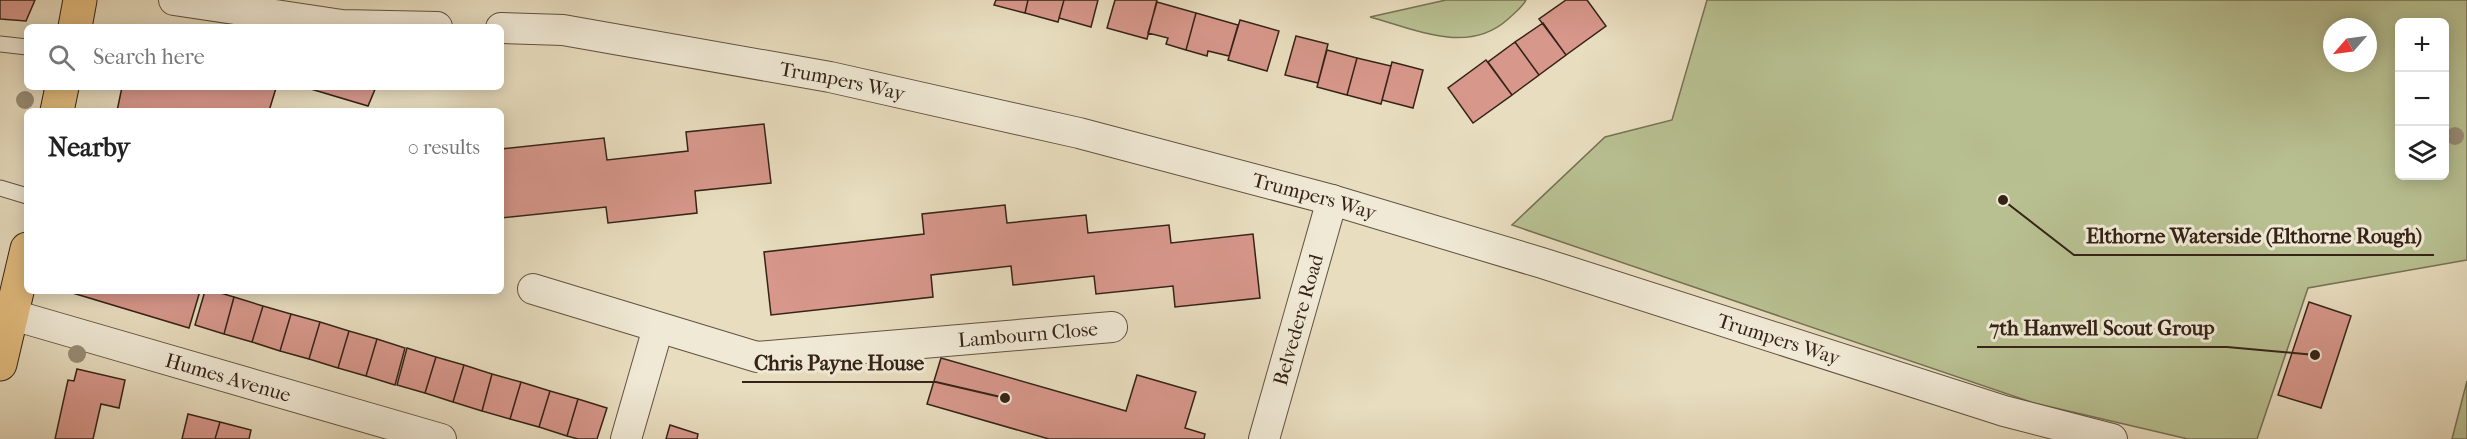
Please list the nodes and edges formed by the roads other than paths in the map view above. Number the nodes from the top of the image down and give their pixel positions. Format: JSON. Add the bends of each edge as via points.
{"nodes":[{"id":1,"x":80,"y":0,"type":"edge"},
{"id":2,"x":174,"y":0,"type":"edge"},
{"id":3,"x":76,"y":24,"type":"edge"},
{"id":4,"x":335,"y":24,"type":"edge"},
{"id":5,"x":504,"y":28,"type":"edge"},
{"id":6,"x":0,"y":44,"type":"edge"},
{"id":7,"x":24,"y":47,"type":"edge"},
{"id":8,"x":61,"y":90,"type":"edge"},
{"id":9,"x":58,"y":108,"type":"edge"},
{"id":10,"x":0,"y":188,"type":"edge"},
{"id":11,"x":24,"y":195,"type":"edge"},
{"id":12,"x":1332,"y":200,"type":"junction"},
{"id":13,"x":24,"y":263,"type":"edge"},
{"id":14,"x":533,"y":289,"type":"dead end"},
{"id":15,"x":13,"y":315,"type":"junction"},
{"id":16,"x":1112,"y":327,"type":"dead end"},
{"id":17,"x":658,"y":328,"type":"junction"},
{"id":18,"x":0,"y":364,"type":"edge"},
{"id":19,"x":441,"y":439,"type":"edge"},
{"id":20,"x":626,"y":439,"type":"edge"},
{"id":21,"x":1264,"y":439,"type":"edge"},
{"id":22,"x":2112,"y":439,"type":"edge"}],
"edges":[{"from":1,"to":3,"type":"main road"},
{"from":2,"to":4,"type":"street"},
{"from":5,"to":12,"type":"street","name":"Trumpers Way","via":[[563,30],[830,77],[1079,133]]},
{"from":6,"to":7,"type":"lane"},
{"from":8,"to":9,"type":"main road"},
{"from":10,"to":11,"type":"lane"},
{"from":12,"to":21,"type":"street","name":"Belvedere Road"},
{"from":12,"to":22,"type":"street","name":"Trumpers Way","via":[[2004,411]]},
{"from":13,"to":15,"type":"main road"},
{"from":14,"to":17,"type":"street","name":"Lambourn Close"},
{"from":15,"to":18,"type":"main road"},
{"from":15,"to":19,"type":"street","name":"Humes Avenue"},
{"from":16,"to":17,"type":"street","name":"Lambourn Close","via":[[757,357]]},
{"from":17,"to":20,"type":"street"}]}
